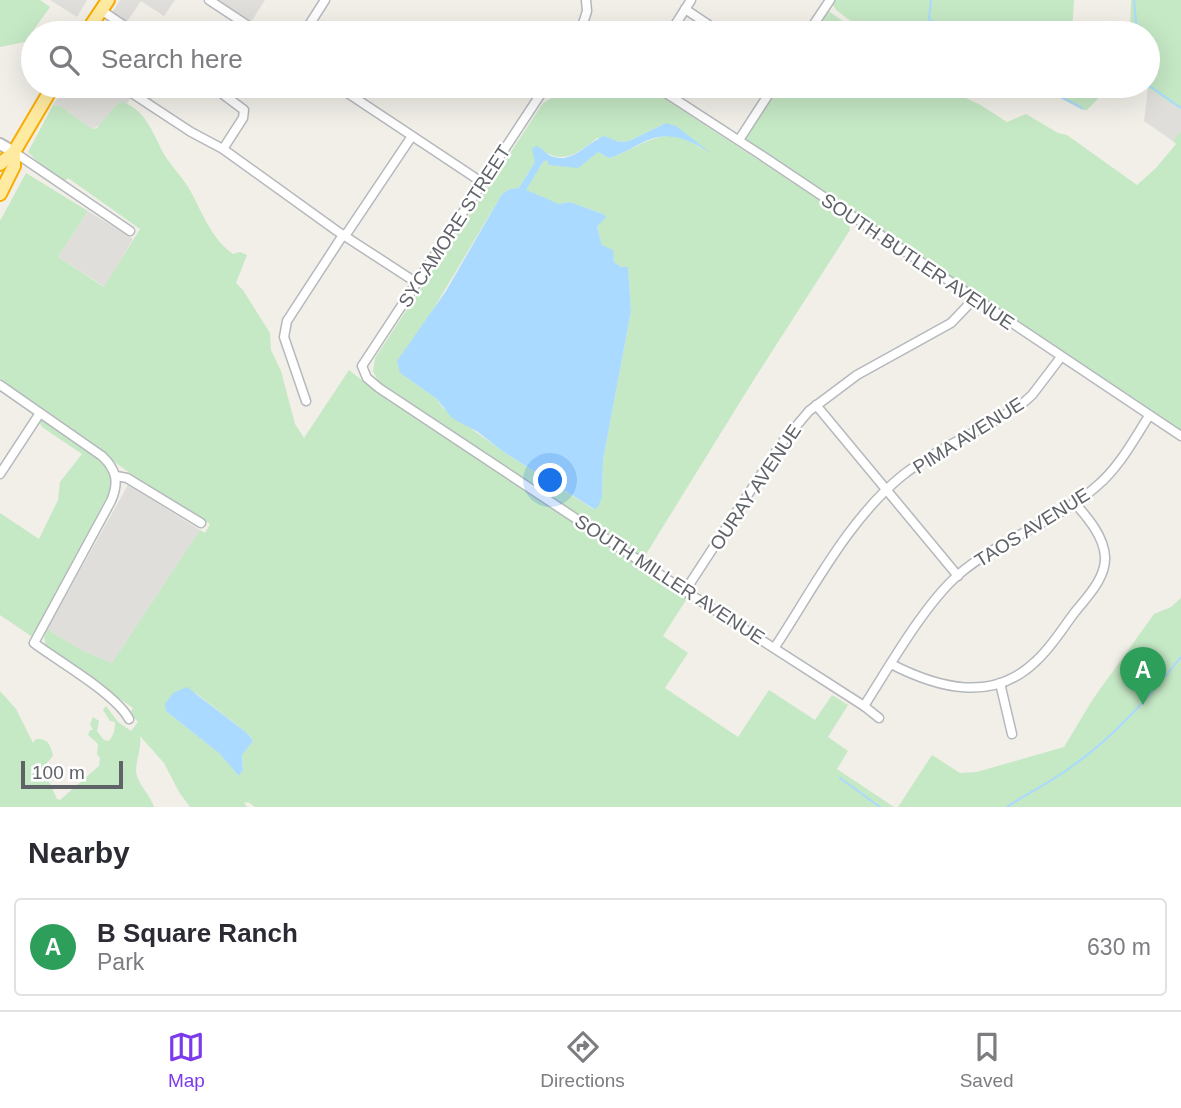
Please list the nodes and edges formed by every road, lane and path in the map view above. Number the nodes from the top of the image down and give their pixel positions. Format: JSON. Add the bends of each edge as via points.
{"nodes":[{"id":1,"x":209,"y":0,"type":"edge"},
{"id":2,"x":325,"y":0,"type":"edge"},
{"id":3,"x":587,"y":0,"type":"edge"},
{"id":4,"x":691,"y":0,"type":"edge"},
{"id":5,"x":818,"y":0,"type":"edge"},
{"id":6,"x":828,"y":3,"type":"edge"},
{"id":7,"x":105,"y":5,"type":"edge"},
{"id":8,"x":685,"y":9,"type":"junction"},
{"id":9,"x":94,"y":21,"type":"edge"},
{"id":10,"x":122,"y":21,"type":"edge"},
{"id":11,"x":241,"y":21,"type":"edge"},
{"id":12,"x":312,"y":21,"type":"edge"},
{"id":13,"x":584,"y":21,"type":"edge"},
{"id":14,"x":678,"y":21,"type":"edge"},
{"id":15,"x":703,"y":21,"type":"edge"},
{"id":16,"x":816,"y":21,"type":"edge"},
{"id":17,"x":46,"y":98,"type":"edge"},
{"id":18,"x":139,"y":98,"type":"edge"},
{"id":19,"x":228,"y":98,"type":"edge"},
{"id":20,"x":355,"y":98,"type":"edge"},
{"id":21,"x":538,"y":98,"type":"edge"},
{"id":22,"x":674,"y":98,"type":"edge"},
{"id":23,"x":766,"y":98,"type":"edge"},
{"id":24,"x":412,"y":136,"type":"junction"},
{"id":25,"x":739,"y":140,"type":"junction"},
{"id":26,"x":0,"y":144,"type":"edge"},
{"id":27,"x":223,"y":149,"type":"junction"},
{"id":28,"x":14,"y":152,"type":"junction"},
{"id":29,"x":0,"y":164,"type":"edge"},
{"id":30,"x":483,"y":184,"type":"junction"},
{"id":31,"x":0,"y":194,"type":"edge"},
{"id":32,"x":130,"y":231,"type":"dead end"},
{"id":33,"x":344,"y":235,"type":"junction"},
{"id":34,"x":417,"y":283,"type":"junction"},
{"id":35,"x":974,"y":299,"type":"junction"},
{"id":36,"x":1061,"y":357,"type":"junction"},
{"id":37,"x":362,"y":366,"type":"joint"},
{"id":38,"x":0,"y":385,"type":"edge"},
{"id":39,"x":306,"y":401,"type":"dead end"},
{"id":40,"x":816,"y":405,"type":"junction"},
{"id":41,"x":40,"y":413,"type":"junction"},
{"id":42,"x":1149,"y":416,"type":"junction"},
{"id":43,"x":1181,"y":436,"type":"edge"},
{"id":44,"x":0,"y":474,"type":"edge"},
{"id":45,"x":116,"y":476,"type":"junction"},
{"id":46,"x":887,"y":490,"type":"junction"},
{"id":47,"x":1074,"y":502,"type":"junction"},
{"id":48,"x":201,"y":523,"type":"dead end"},
{"id":49,"x":958,"y":576,"type":"junction"},
{"id":50,"x":685,"y":591,"type":"junction"},
{"id":51,"x":775,"y":648,"type":"junction"},
{"id":52,"x":891,"y":664,"type":"junction"},
{"id":53,"x":1000,"y":682,"type":"junction"},
{"id":54,"x":864,"y":706,"type":"junction"},
{"id":55,"x":878,"y":718,"type":"dead end"},
{"id":56,"x":130,"y":719,"type":"dead end"},
{"id":57,"x":1012,"y":734,"type":"dead end"}],
"edges":[{"from":1,"to":11,"type":"street"},
{"from":2,"to":12,"type":"street"},
{"from":3,"to":13,"type":"street"},
{"from":4,"to":8,"type":"street"},
{"from":5,"to":6,"type":"street"},
{"from":6,"to":16,"type":"street"},
{"from":7,"to":9,"type":"highway"},
{"from":7,"to":10,"type":"street"},
{"from":8,"to":14,"type":"street"},
{"from":8,"to":15,"type":"street"},
{"from":17,"to":28,"type":"highway"},
{"from":18,"to":27,"type":"street"},
{"from":19,"to":27,"type":"street","via":[[244,110]]},
{"from":20,"to":24,"type":"street"},
{"from":21,"to":30,"type":"street","name":"SYCAMORE STREET"},
{"from":22,"to":25,"type":"street","name":"SOUTH BUTLER AVENUE"},
{"from":23,"to":25,"type":"street"},
{"from":24,"to":30,"type":"street"},
{"from":24,"to":33,"type":"street"},
{"from":25,"to":35,"type":"street","name":"SOUTH BUTLER AVENUE"},
{"from":26,"to":28,"type":"main road"},
{"from":27,"to":33,"type":"street"},
{"from":28,"to":29,"type":"highway"},
{"from":28,"to":31,"type":"highway","via":[[14,166]]},
{"from":28,"to":32,"type":"street"},
{"from":30,"to":34,"type":"street","name":"SYCAMORE STREET"},
{"from":33,"to":34,"type":"street"},
{"from":33,"to":39,"type":"street","via":[[287,321],[284,337]]},
{"from":34,"to":37,"type":"street","name":"SYCAMORE STREET"},
{"from":35,"to":36,"type":"street","name":"SOUTH BUTLER AVENUE"},
{"from":35,"to":40,"type":"street","name":"OURAY AVENUE","via":[[951,323],[857,375]]},
{"from":36,"to":42,"type":"street","name":"SOUTH BUTLER AVENUE"},
{"from":36,"to":46,"type":"street","name":"PIMA AVENUE","via":[[1023,403],[921,463]]},
{"from":37,"to":50,"type":"street","name":"SOUTH MILLER AVENUE","via":[[379,388]]},
{"from":38,"to":41,"type":"street"},
{"from":40,"to":46,"type":"street"},
{"from":40,"to":50,"type":"street","name":"OURAY AVENUE","via":[[788,435]]},
{"from":41,"to":44,"type":"street"},
{"from":41,"to":45,"type":"street","via":[[102,456]]},
{"from":42,"to":43,"type":"street","name":"SOUTH BUTLER AVENUE"},
{"from":42,"to":47,"type":"street","name":"TAOS AVENUE","via":[[1109,475]]},
{"from":45,"to":48,"type":"street","via":[[127,478]]},
{"from":45,"to":56,"type":"street","via":[[111,501],[34,643],[100,690]]},
{"from":46,"to":49,"type":"street"},
{"from":46,"to":51,"type":"street","name":"PIMA AVENUE","via":[[844,541]]},
{"from":47,"to":49,"type":"street","name":"TAOS AVENUE"},
{"from":47,"to":53,"type":"street","via":[[1104,549],[1100,576],[1037,662]]},
{"from":49,"to":52,"type":"street","name":"TAOS AVENUE"},
{"from":50,"to":51,"type":"street","name":"SOUTH MILLER AVENUE"},
{"from":51,"to":54,"type":"street","name":"SOUTH MILLER AVENUE"},
{"from":52,"to":53,"type":"street","via":[[950,687]]},
{"from":52,"to":54,"type":"street","name":"TAOS AVENUE"},
{"from":53,"to":57,"type":"street"},
{"from":54,"to":55,"type":"street","name":"SOUTH MILLER AVENUE"}]}
